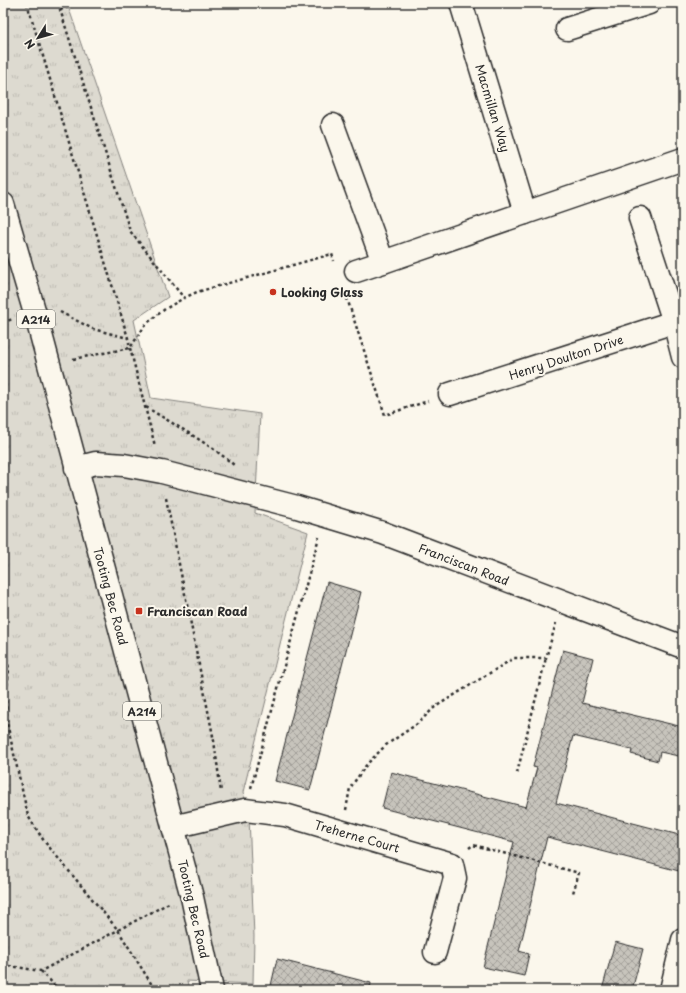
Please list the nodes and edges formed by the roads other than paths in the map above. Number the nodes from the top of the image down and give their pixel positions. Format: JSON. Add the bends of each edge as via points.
{"nodes":[{"id":1,"x":461,"y":3,"type":"edge"},
{"id":2,"x":649,"y":3,"type":"edge"},
{"id":3,"x":567,"y":29,"type":"dead end"},
{"id":4,"x":333,"y":125,"type":"dead end"},
{"id":5,"x":683,"y":159,"type":"edge"},
{"id":6,"x":3,"y":204,"type":"edge"},
{"id":7,"x":525,"y":213,"type":"junction"},
{"id":8,"x":640,"y":218,"type":"dead end"},
{"id":9,"x":383,"y":262,"type":"junction"},
{"id":10,"x":356,"y":270,"type":"dead end"},
{"id":11,"x":678,"y":320,"type":"edge"},
{"id":12,"x":683,"y":357,"type":"edge"},
{"id":13,"x":450,"y":394,"type":"road end"},
{"id":14,"x":76,"y":468,"type":"junction"},
{"id":15,"x":683,"y":647,"type":"edge"},
{"id":16,"x":173,"y":827,"type":"junction"},
{"id":17,"x":683,"y":940,"type":"edge"},
{"id":18,"x":435,"y":952,"type":"dead end"},
{"id":19,"x":212,"y":990,"type":"edge"},
{"id":20,"x":671,"y":990,"type":"edge"}],
"edges":[{"from":1,"to":7,"type":"main road","name":"Macmillan Way"},
{"from":2,"to":3,"type":"main road"},
{"from":4,"to":9,"type":"main road"},
{"from":5,"to":7,"type":"main road"},
{"from":6,"to":14,"type":"main road","name":"Tooting Bec Road","number":"A214"},
{"from":7,"to":9,"type":"main road"},
{"from":8,"to":11,"type":"main road"},
{"from":9,"to":10,"type":"main road"},
{"from":11,"to":12,"type":"main road"},
{"from":11,"to":13,"type":"main road","name":"Henry Doulton Drive"},
{"from":14,"to":15,"type":"main road","name":"Franciscan Road","via":[[96,464],[124,465],[162,472],[383,533]]},
{"from":14,"to":16,"type":"main road","name":"Tooting Bec Road","number":"A214"},
{"from":16,"to":18,"type":"main road","name":"Treherne Court","via":[[245,810],[285,815],[452,864],[455,878]]},
{"from":16,"to":19,"type":"main road","name":"Tooting Bec Road","number":"A214","via":[[192,897]]},
{"from":17,"to":20,"type":"main road"}]}
